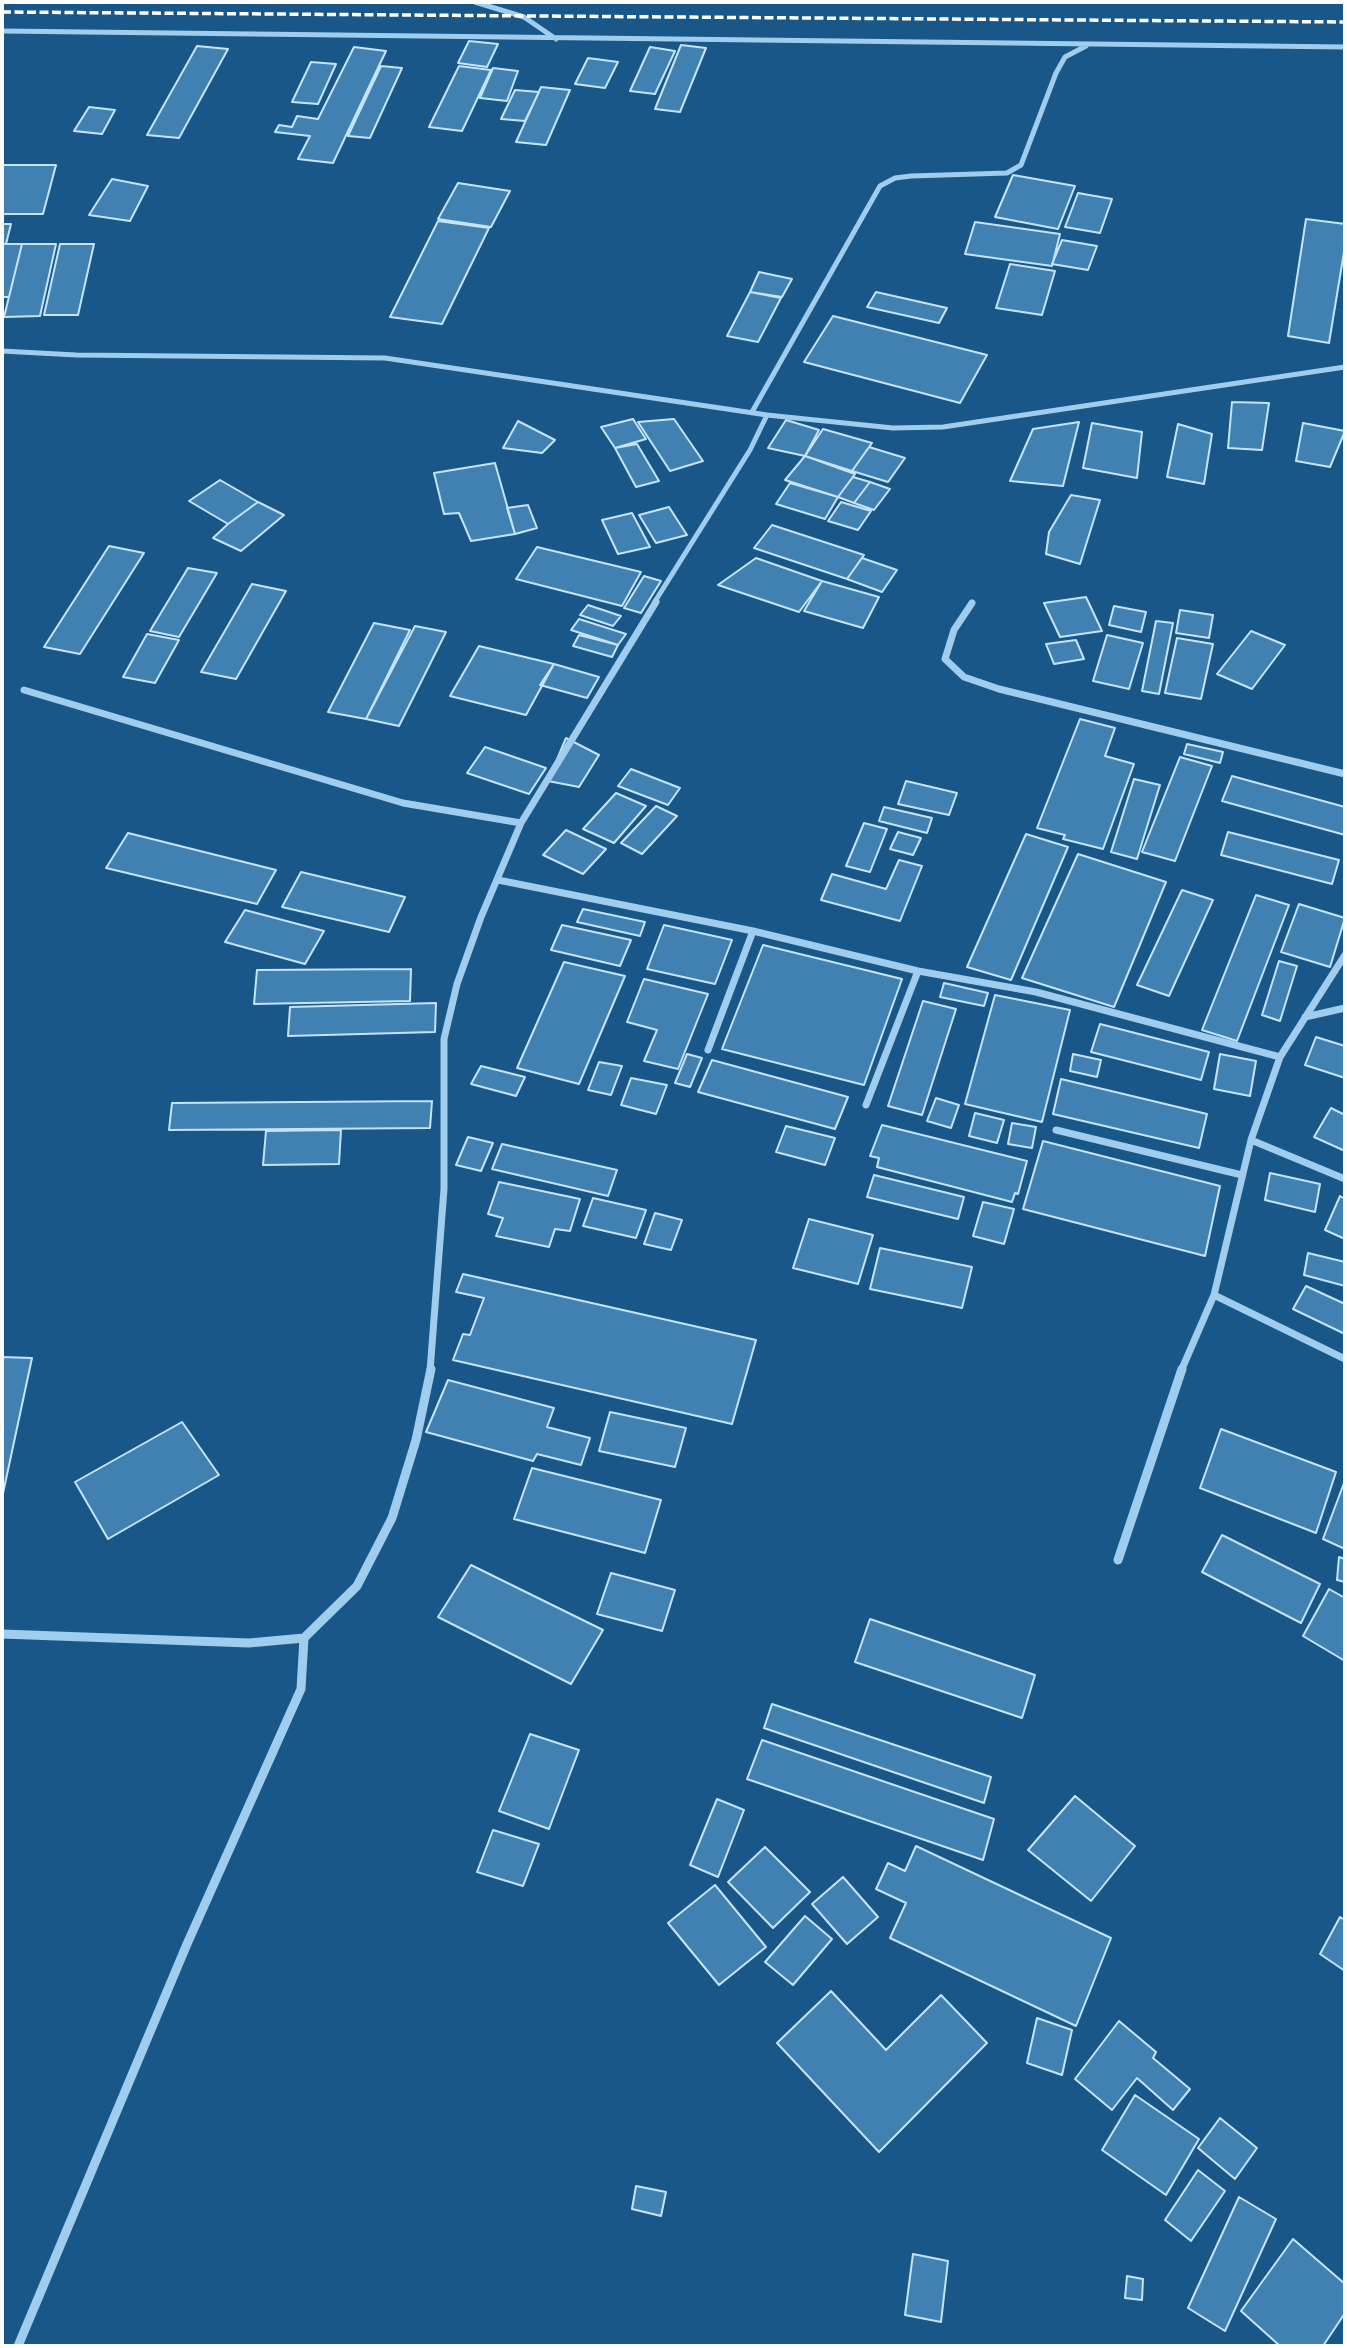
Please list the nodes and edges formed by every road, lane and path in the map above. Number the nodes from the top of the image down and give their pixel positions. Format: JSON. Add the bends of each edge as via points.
{"nodes":[{"id":1,"x":475,"y":2,"type":"edge"},
{"id":2,"x":2,"y":32,"type":"edge"},
{"id":3,"x":557,"y":40,"type":"junction"},
{"id":4,"x":1090,"y":44,"type":"junction"},
{"id":5,"x":1345,"y":47,"type":"edge"},
{"id":6,"x":2,"y":351,"type":"edge"},
{"id":7,"x":1345,"y":367,"type":"edge"},
{"id":8,"x":752,"y":412,"type":"junction"},
{"id":9,"x":767,"y":415,"type":"junction"},
{"id":10,"x":972,"y":603,"type":"dead end"},
{"id":11,"x":24,"y":690,"type":"dead end"},
{"id":12,"x":1345,"y":774,"type":"edge"},
{"id":13,"x":522,"y":823,"type":"junction"},
{"id":14,"x":499,"y":880,"type":"junction"},
{"id":15,"x":753,"y":931,"type":"junction"},
{"id":16,"x":1345,"y":955,"type":"edge"},
{"id":17,"x":918,"y":971,"type":"junction"},
{"id":18,"x":1345,"y":1008,"type":"edge"},
{"id":19,"x":1304,"y":1017,"type":"junction"},
{"id":20,"x":708,"y":1050,"type":"dead end"},
{"id":21,"x":1280,"y":1057,"type":"junction"},
{"id":22,"x":866,"y":1105,"type":"dead end"},
{"id":23,"x":1056,"y":1130,"type":"dead end"},
{"id":24,"x":1251,"y":1140,"type":"junction"},
{"id":25,"x":1242,"y":1175,"type":"junction"},
{"id":26,"x":1345,"y":1179,"type":"edge"},
{"id":27,"x":1214,"y":1295,"type":"junction"},
{"id":28,"x":1345,"y":1359,"type":"edge"},
{"id":29,"x":1118,"y":1560,"type":"dead end"},
{"id":30,"x":2,"y":1634,"type":"edge"},
{"id":31,"x":304,"y":1638,"type":"junction"},
{"id":32,"x":18,"y":2346,"type":"edge"}],
"edges":[{"from":1,"to":3,"type":"street","via":[[524,18]]},
{"from":2,"to":3,"type":"street"},
{"from":3,"to":4,"type":"street"},
{"from":4,"to":5,"type":"street"},
{"from":4,"to":8,"type":"street","via":[[1065,57],[1021,165],[1007,173],[911,176],[880,186]]},
{"from":6,"to":8,"type":"street","via":[[385,358]]},
{"from":7,"to":9,"type":"street","via":[[943,427],[893,428]]},
{"from":8,"to":9,"type":"street"},
{"from":9,"to":13,"type":"street"},
{"from":10,"to":12,"type":"street","via":[[954,630],[945,659],[964,677]]},
{"from":11,"to":13,"type":"street","via":[[403,803]]},
{"from":13,"to":14,"type":"street"},
{"from":14,"to":15,"type":"street"},
{"from":14,"to":31,"type":"street","via":[[457,984],[444,1039],[444,1189],[430,1376],[416,1440],[392,1518],[358,1586]]},
{"from":15,"to":17,"type":"street"},
{"from":15,"to":20,"type":"street"},
{"from":16,"to":19,"type":"street"},
{"from":17,"to":21,"type":"street","via":[[1036,992]]},
{"from":17,"to":22,"type":"street"},
{"from":18,"to":19,"type":"street"},
{"from":19,"to":21,"type":"street"},
{"from":21,"to":24,"type":"street"},
{"from":23,"to":25,"type":"street"},
{"from":24,"to":25,"type":"street"},
{"from":24,"to":26,"type":"street"},
{"from":25,"to":27,"type":"street"},
{"from":27,"to":28,"type":"street"},
{"from":27,"to":29,"type":"street","via":[[1178,1378]]},
{"from":30,"to":31,"type":"street","via":[[249,1643]]},
{"from":31,"to":32,"type":"street","via":[[301,1689],[187,1944]]}]}
